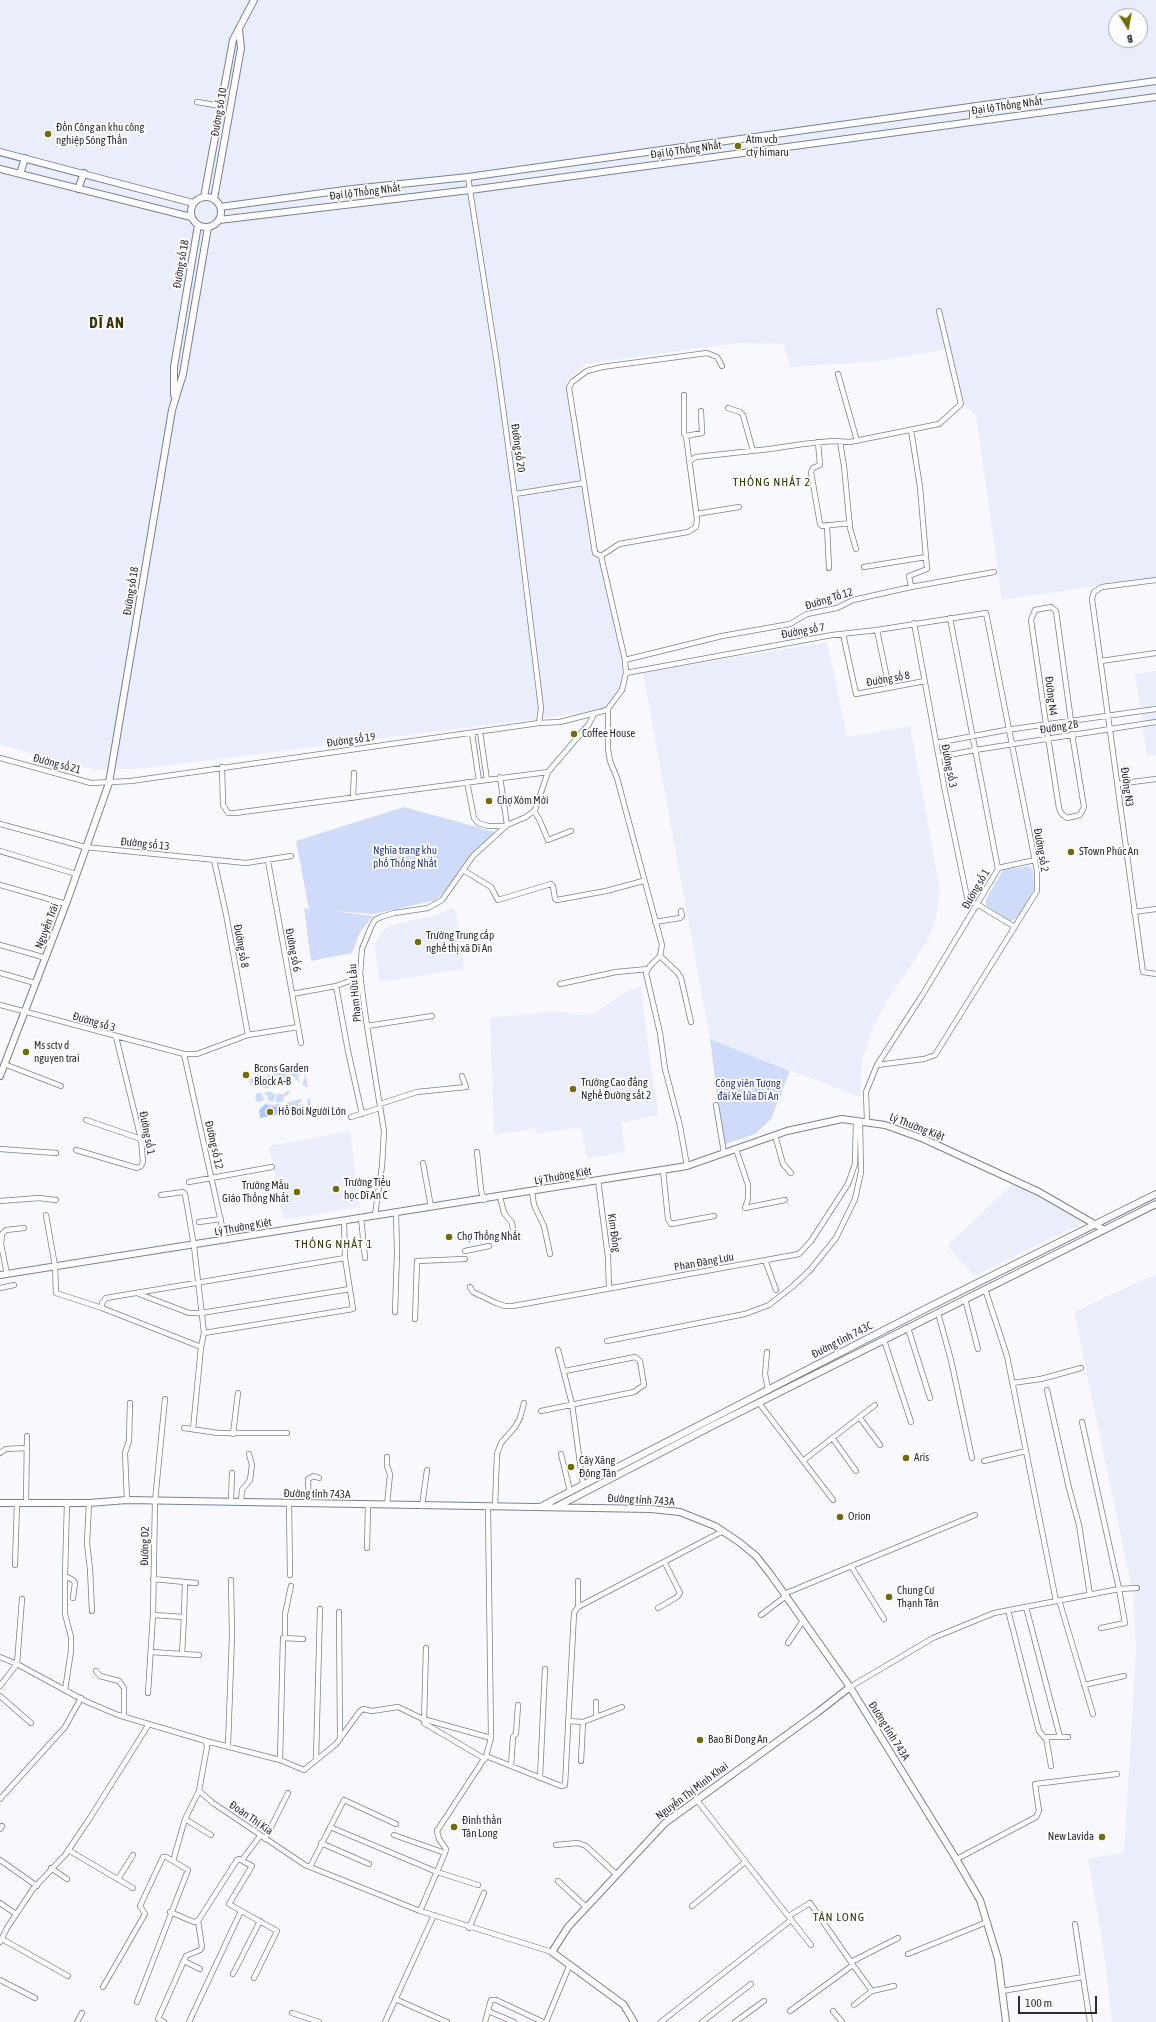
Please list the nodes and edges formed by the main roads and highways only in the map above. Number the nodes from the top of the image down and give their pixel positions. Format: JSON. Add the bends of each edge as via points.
{"nodes":[{"id":1,"x":254,"y":0,"type":"edge"},
{"id":2,"x":239,"y":29,"type":"junction"},
{"id":3,"x":1156,"y":81,"type":"edge"},
{"id":4,"x":1156,"y":97,"type":"edge"},
{"id":5,"x":973,"y":106,"type":"junction"},
{"id":6,"x":973,"y":121,"type":"junction"},
{"id":7,"x":0,"y":152,"type":"edge"},
{"id":8,"x":25,"y":158,"type":"junction"},
{"id":9,"x":564,"y":164,"type":"junction"},
{"id":10,"x":0,"y":168,"type":"edge"},
{"id":11,"x":84,"y":173,"type":"junction"},
{"id":12,"x":20,"y":174,"type":"junction"},
{"id":13,"x":566,"y":177,"type":"junction"},
{"id":14,"x":78,"y":189,"type":"junction"},
{"id":15,"x":204,"y":197,"type":"junction"},
{"id":16,"x":214,"y":199,"type":"junction"},
{"id":17,"x":193,"y":203,"type":"junction"},
{"id":18,"x":220,"y":207,"type":"junction"},
{"id":19,"x":191,"y":217,"type":"junction"},
{"id":20,"x":219,"y":220,"type":"junction"},
{"id":21,"x":198,"y":225,"type":"junction"},
{"id":22,"x":208,"y":227,"type":"junction"},
{"id":23,"x":185,"y":300,"type":"junction"},
{"id":24,"x":195,"y":302,"type":"junction"},
{"id":25,"x":174,"y":402,"type":"junction"},
{"id":26,"x":109,"y":783,"type":"joint"},
{"id":27,"x":0,"y":1076,"type":"edge"},
{"id":28,"x":1156,"y":1194,"type":"edge"},
{"id":29,"x":1156,"y":1204,"type":"edge"},
{"id":30,"x":1094,"y":1224,"type":"junction"},
{"id":31,"x":1103,"y":1229,"type":"junction"},
{"id":32,"x":0,"y":1276,"type":"edge"},
{"id":33,"x":570,"y":1494,"type":"junction"},
{"id":34,"x":0,"y":1503,"type":"edge"},
{"id":35,"x":539,"y":1507,"type":"junction"},
{"id":36,"x":556,"y":1507,"type":"junction"},
{"id":37,"x":578,"y":1508,"type":"junction"},
{"id":38,"x":850,"y":1687,"type":"junction"},
{"id":39,"x":634,"y":2022,"type":"edge"},
{"id":40,"x":1006,"y":2022,"type":"edge"}],
"edges":[{"from":1,"to":2,"type":"main road","name":"Đường số 10"},
{"from":2,"to":15,"type":"main road","name":"Đường số 10","via":[[233,40]]},
{"from":2,"to":16,"type":"main road","name":"Đường số 10","via":[[241,48]]},
{"from":3,"to":5,"type":"main road","name":"Đại lộ Thống Nhất"},
{"from":4,"to":6,"type":"main road","name":"Đại lộ Thống Nhất"},
{"from":5,"to":6,"type":"main road"},
{"from":5,"to":9,"type":"main road","name":"Đại lộ Thống Nhất"},
{"from":6,"to":13,"type":"main road","name":"Đại lộ Thống Nhất"},
{"from":7,"to":8,"type":"main road"},
{"from":8,"to":11,"type":"main road"},
{"from":8,"to":12,"type":"main road"},
{"from":9,"to":13,"type":"main road"},
{"from":9,"to":18,"type":"main road","name":"Đại lộ Thống Nhất"},
{"from":10,"to":12,"type":"main road"},
{"from":11,"to":14,"type":"main road"},
{"from":11,"to":17,"type":"main road"},
{"from":12,"to":14,"type":"main road"},
{"from":13,"to":20,"type":"main road","name":"Đại lộ Thống Nhất"},
{"from":14,"to":19,"type":"main road"},
{"from":15,"to":16,"type":"main road"},
{"from":15,"to":17,"type":"main road"},
{"from":16,"to":18,"type":"main road"},
{"from":17,"to":19,"type":"main road"},
{"from":18,"to":20,"type":"main road"},
{"from":19,"to":21,"type":"main road"},
{"from":20,"to":22,"type":"main road"},
{"from":21,"to":22,"type":"main road"},
{"from":21,"to":23,"type":"main road","name":"Đường số 18"},
{"from":22,"to":24,"type":"main road","name":"Đường số 18"},
{"from":23,"to":24,"type":"main road"},
{"from":23,"to":25,"type":"main road","name":"Đường số 18","via":[[174,367]]},
{"from":24,"to":25,"type":"main road","name":"Đường số 18","via":[[183,374]]},
{"from":25,"to":26,"type":"main road","name":"Đường số 18"},
{"from":26,"to":27,"type":"main road","name":"Nguyễn Trãi"},
{"from":28,"to":30,"type":"main road","name":"Đường tỉnh 743C"},
{"from":29,"to":31,"type":"main road","name":"Đường tỉnh 743C"},
{"from":30,"to":31,"type":"main road","name":"Lý Thường Kiệt"},
{"from":30,"to":32,"type":"main road","name":"Lý Thường Kiệt","via":[[1039,1192],[896,1128],[858,1120],[828,1121],[775,1135],[687,1166]]},
{"from":30,"to":33,"type":"main road","name":"Đường tỉnh 743C","via":[[768,1389]]},
{"from":31,"to":33,"type":"main road","name":"Đường tỉnh 743C","via":[[760,1403]]},
{"from":33,"to":35,"type":"main road","name":"Đường tỉnh 743C"},
{"from":33,"to":36,"type":"main road","name":"Đường tỉnh 743C"},
{"from":33,"to":37,"type":"main road"},
{"from":34,"to":35,"type":"main road","name":"Đường tỉnh 743A","via":[[155,1500]]},
{"from":35,"to":36,"type":"main road","name":"Đường tỉnh 743A"},
{"from":36,"to":37,"type":"main road","name":"Đường tỉnh 743A"},
{"from":37,"to":38,"type":"main road","name":"Đường tỉnh 743A","via":[[680,1512],[723,1531],[756,1556]]},
{"from":38,"to":39,"type":"main road","name":"Nguyễn Thị Minh Khai","via":[[665,1823],[568,1927],[552,1952],[624,2005]]},
{"from":38,"to":40,"type":"main road","name":"Đường tỉnh 743A","via":[[980,1900],[998,1959]]}]}
